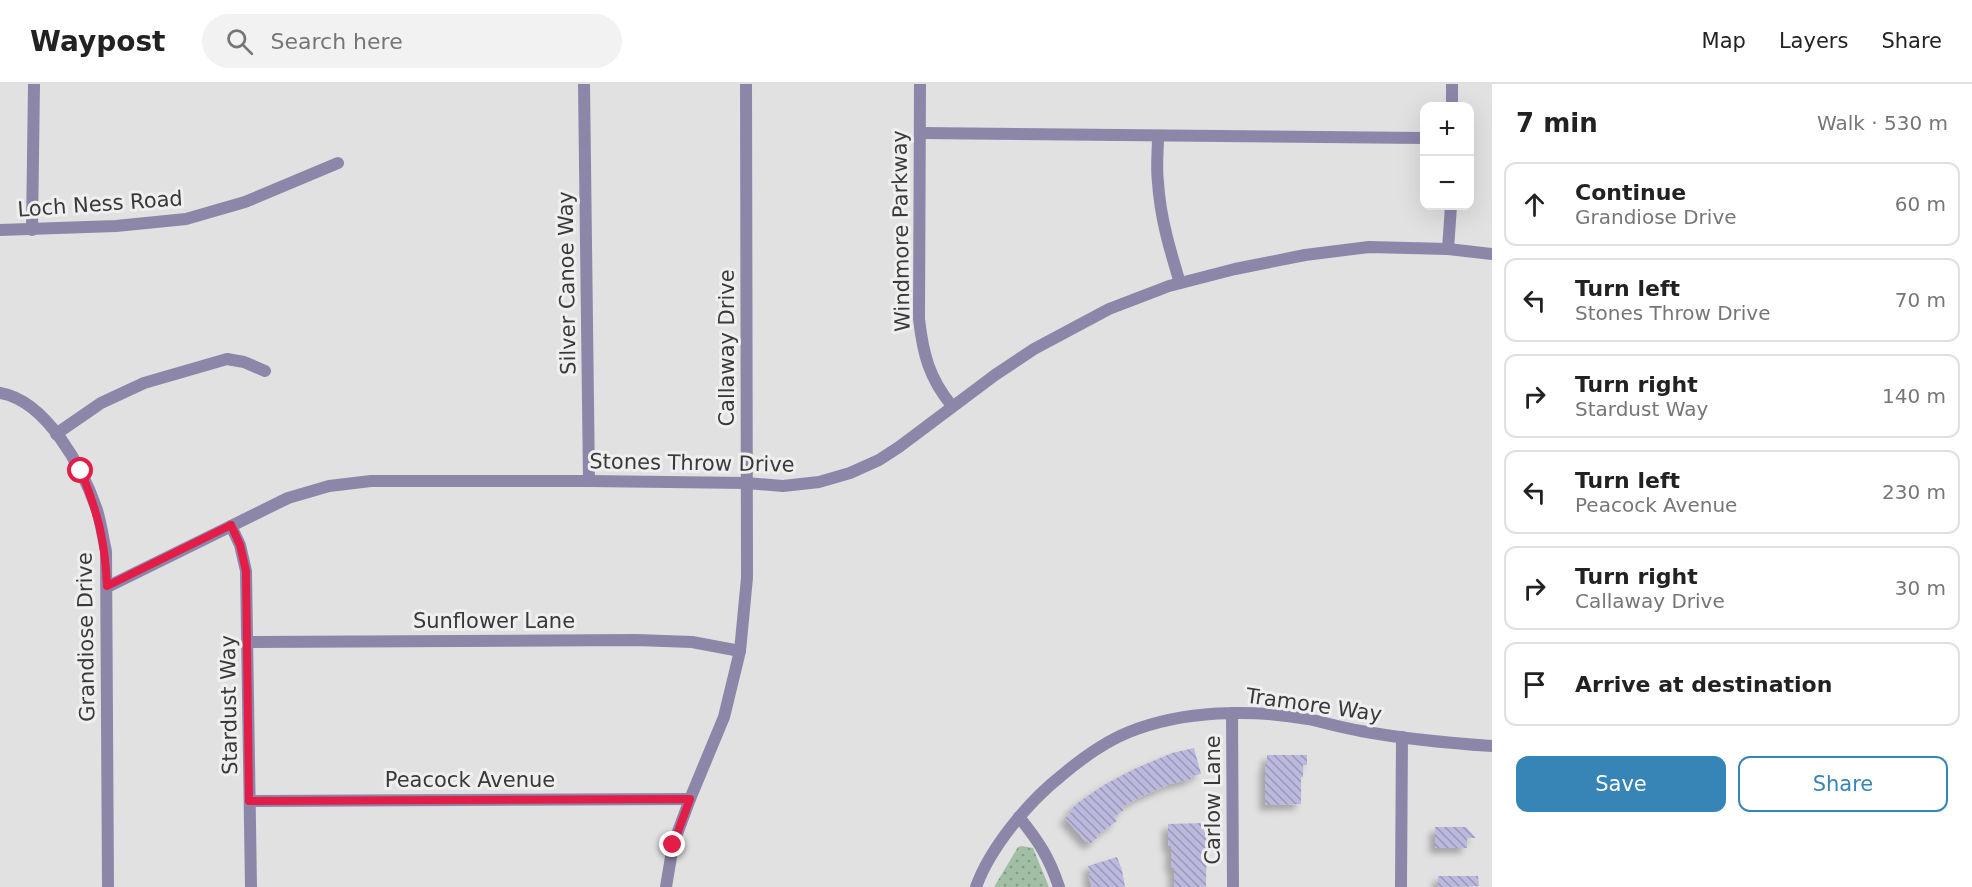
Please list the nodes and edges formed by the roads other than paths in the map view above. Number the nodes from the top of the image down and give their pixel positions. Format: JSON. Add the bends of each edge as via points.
{"nodes":[{"id":1,"x":34,"y":84,"type":"edge"},
{"id":2,"x":584,"y":84,"type":"edge"},
{"id":3,"x":746,"y":84,"type":"edge"},
{"id":4,"x":920,"y":84,"type":"edge"},
{"id":5,"x":1452,"y":84,"type":"edge"},
{"id":6,"x":1452,"y":102,"type":"edge"},
{"id":7,"x":920,"y":133,"type":"junction"},
{"id":8,"x":1158,"y":136,"type":"junction"},
{"id":9,"x":1420,"y":138,"type":"edge"},
{"id":10,"x":338,"y":163,"type":"dead end"},
{"id":11,"x":1451,"y":210,"type":"edge"},
{"id":12,"x":0,"y":230,"type":"edge"},
{"id":13,"x":32,"y":230,"type":"junction"},
{"id":14,"x":1448,"y":249,"type":"junction"},
{"id":15,"x":1492,"y":254,"type":"edge"},
{"id":16,"x":1180,"y":283,"type":"junction"},
{"id":17,"x":265,"y":371,"type":"dead end"},
{"id":18,"x":0,"y":393,"type":"edge"},
{"id":19,"x":952,"y":406,"type":"junction"},
{"id":20,"x":56,"y":434,"type":"junction"},
{"id":21,"x":589,"y":481,"type":"junction"},
{"id":22,"x":746,"y":483,"type":"junction"},
{"id":23,"x":231,"y":525,"type":"junction"},
{"id":24,"x":107,"y":586,"type":"junction"},
{"id":25,"x":248,"y":642,"type":"junction"},
{"id":26,"x":740,"y":651,"type":"junction"},
{"id":27,"x":1232,"y":713,"type":"junction"},
{"id":28,"x":1402,"y":737,"type":"junction"},
{"id":29,"x":1492,"y":746,"type":"edge"},
{"id":30,"x":690,"y":799,"type":"junction"},
{"id":31,"x":249,"y":801,"type":"junction"},
{"id":32,"x":1018,"y":817,"type":"junction"},
{"id":33,"x":108,"y":887,"type":"edge"},
{"id":34,"x":250,"y":887,"type":"edge"},
{"id":35,"x":666,"y":887,"type":"edge"},
{"id":36,"x":976,"y":887,"type":"edge"},
{"id":37,"x":1059,"y":887,"type":"edge"},
{"id":38,"x":1233,"y":887,"type":"edge"},
{"id":39,"x":1401,"y":887,"type":"edge"}],
"edges":[{"from":1,"to":13,"type":"street"},
{"from":2,"to":21,"type":"street","name":"Silver Canoe Way"},
{"from":3,"to":22,"type":"street","name":"Callaway Drive"},
{"from":4,"to":7,"type":"street","name":"Windmore Parkway"},
{"from":5,"to":6,"type":"street"},
{"from":7,"to":8,"type":"street"},
{"from":7,"to":19,"type":"street","name":"Windmore Parkway","via":[[919,319],[929,370]]},
{"from":8,"to":9,"type":"street"},
{"from":8,"to":16,"type":"street","via":[[1162,214]]},
{"from":10,"to":13,"type":"street","name":"Loch Ness Road","via":[[245,202],[186,219]]},
{"from":11,"to":14,"type":"street"},
{"from":12,"to":13,"type":"street","name":"Loch Ness Road"},
{"from":14,"to":15,"type":"street","name":"Stones Throw Drive"},
{"from":14,"to":16,"type":"street","name":"Stones Throw Drive","via":[[1369,247],[1305,255]]},
{"from":16,"to":19,"type":"street","name":"Stones Throw Drive","via":[[1109,309],[1034,349]]},
{"from":17,"to":20,"type":"street","via":[[227,359],[144,383],[101,403]]},
{"from":18,"to":20,"type":"street","name":"Grandiose Drive","via":[[35,410]]},
{"from":19,"to":22,"type":"street","name":"Stones Throw Drive","via":[[899,447],[850,473],[783,486]]},
{"from":20,"to":24,"type":"street","name":"Grandiose Drive","via":[[81,471],[97,511],[106,551]]},
{"from":21,"to":22,"type":"street","name":"Stones Throw Drive"},
{"from":21,"to":23,"type":"street","name":"Stones Throw Drive","via":[[371,481],[329,486],[288,498]]},
{"from":22,"to":26,"type":"street","name":"Callaway Drive","via":[[747,578]]},
{"from":23,"to":24,"type":"street","name":"Stones Throw Drive"},
{"from":23,"to":25,"type":"street","name":"Stardust Way","via":[[246,571]]},
{"from":24,"to":33,"type":"street","name":"Grandiose Drive"},
{"from":25,"to":26,"type":"street","name":"Sunflower Lane","via":[[636,640],[692,642]]},
{"from":25,"to":31,"type":"street","name":"Stardust Way"},
{"from":26,"to":30,"type":"street","name":"Callaway Drive","via":[[724,717]]},
{"from":27,"to":28,"type":"street","name":"Tramore Way","via":[[1307,719]]},
{"from":27,"to":32,"type":"street","name":"Tramore Way","via":[[1168,720],[1128,732],[1088,754]]},
{"from":27,"to":38,"type":"street","name":"Carlow Lane"},
{"from":28,"to":29,"type":"street","name":"Tramore Way"},
{"from":28,"to":39,"type":"street"},
{"from":30,"to":31,"type":"street","name":"Peacock Avenue"},
{"from":30,"to":35,"type":"street","name":"Callaway Drive","via":[[673,845]]},
{"from":31,"to":34,"type":"street","name":"Stardust Way"},
{"from":32,"to":36,"type":"street","name":"Tramore Way"},
{"from":32,"to":37,"type":"street","via":[[1050,861]]}]}
